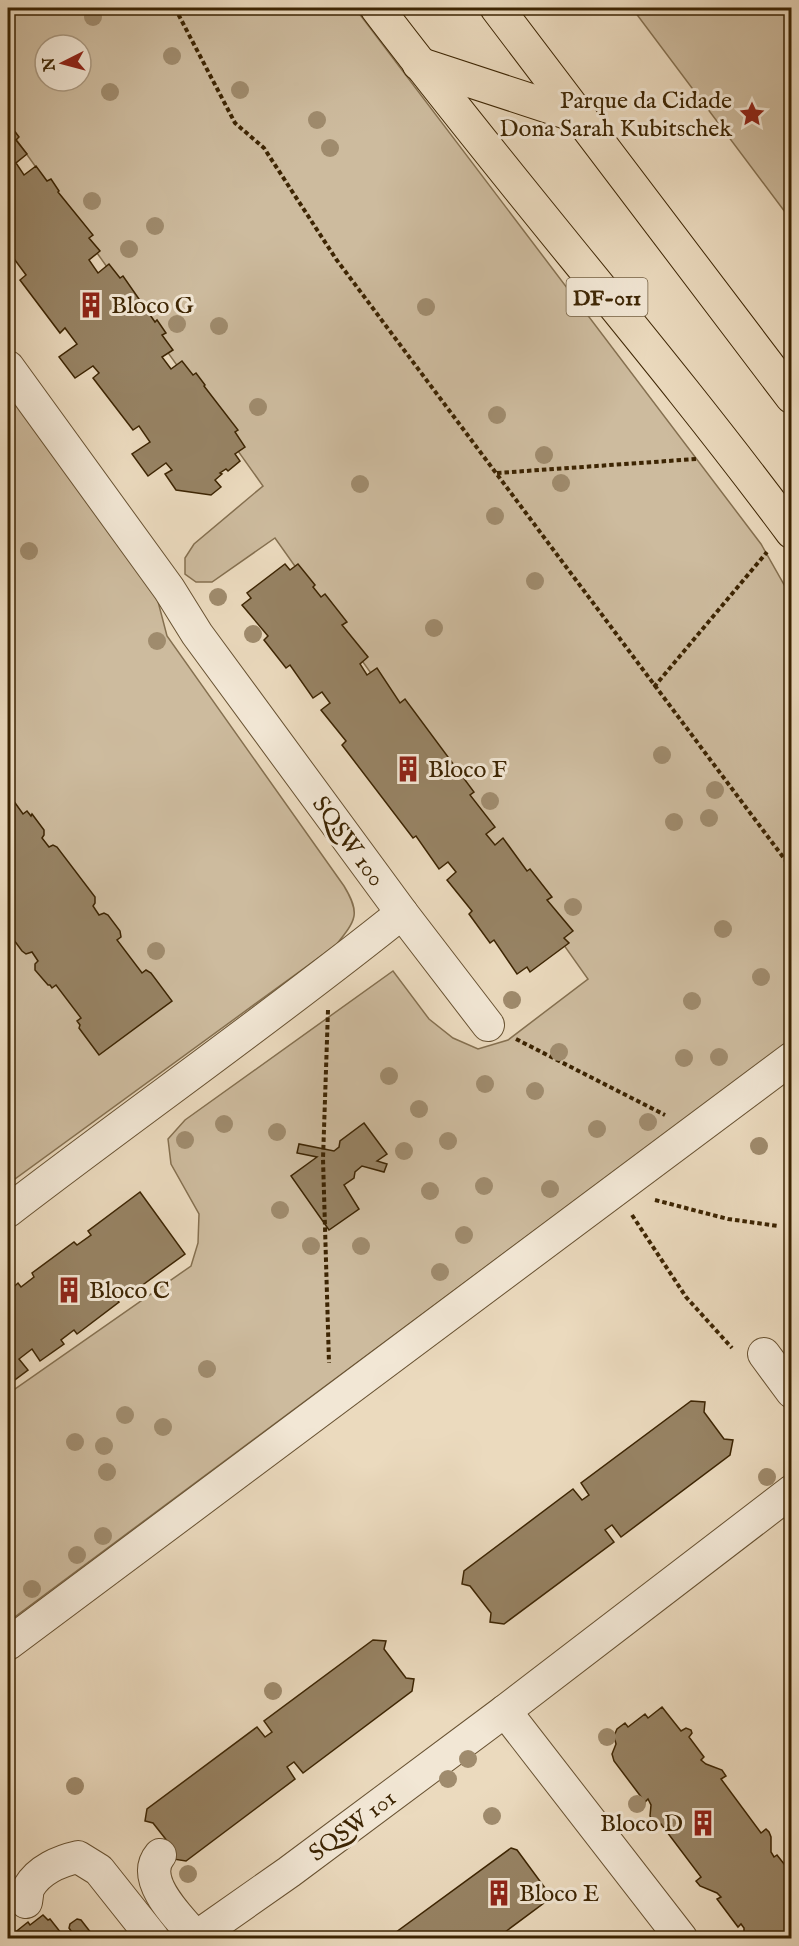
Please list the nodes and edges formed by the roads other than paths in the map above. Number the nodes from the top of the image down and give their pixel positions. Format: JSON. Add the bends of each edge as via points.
{"nodes":[{"id":1,"x":377,"y":8,"type":"edge"},
{"id":2,"x":497,"y":8,"type":"edge"},
{"id":3,"x":419,"y":64,"type":"junction"},
{"id":4,"x":578,"y":116,"type":"junction"},
{"id":5,"x":8,"y":367,"type":"edge"},
{"id":6,"x":792,"y":397,"type":"edge"},
{"id":7,"x":791,"y":531,"type":"edge"},
{"id":8,"x":402,"y":913,"type":"junction"},
{"id":9,"x":488,"y":1025,"type":"road end"},
{"id":10,"x":792,"y":1058,"type":"edge"},
{"id":11,"x":8,"y":1211,"type":"edge"},
{"id":12,"x":764,"y":1354,"type":"road end"},
{"id":13,"x":792,"y":1392,"type":"edge"},
{"id":14,"x":792,"y":1491,"type":"edge"},
{"id":15,"x":8,"y":1644,"type":"edge"},
{"id":16,"x":505,"y":1711,"type":"junction"},
{"id":17,"x":160,"y":1854,"type":"dead end"},
{"id":18,"x":27,"y":1902,"type":"dead end"},
{"id":19,"x":153,"y":1938,"type":"edge"},
{"id":20,"x":197,"y":1938,"type":"edge"},
{"id":21,"x":681,"y":1938,"type":"edge"}],
"edges":[{"from":1,"to":3,"type":"main road","number":"DF-011"},
{"from":2,"to":4,"type":"main road"},
{"from":3,"to":4,"type":"main road"},
{"from":3,"to":7,"type":"main road","number":"DF-011"},
{"from":4,"to":6,"type":"main road"},
{"from":5,"to":8,"type":"street","name":"SQSW 100"},
{"from":8,"to":9,"type":"street","name":"SQSW 100"},
{"from":8,"to":11,"type":"street","via":[[329,972]]},
{"from":10,"to":15,"type":"street"},
{"from":12,"to":13,"type":"street"},
{"from":14,"to":16,"type":"street","name":"SQSW 101"},
{"from":16,"to":20,"type":"street","name":"SQSW 101"},
{"from":16,"to":21,"type":"street"},
{"from":17,"to":20,"type":"street","via":[[153,1875],[166,1903]]},
{"from":18,"to":19,"type":"street","via":[[29,1887],[45,1871],[78,1857],[99,1870]]}]}
